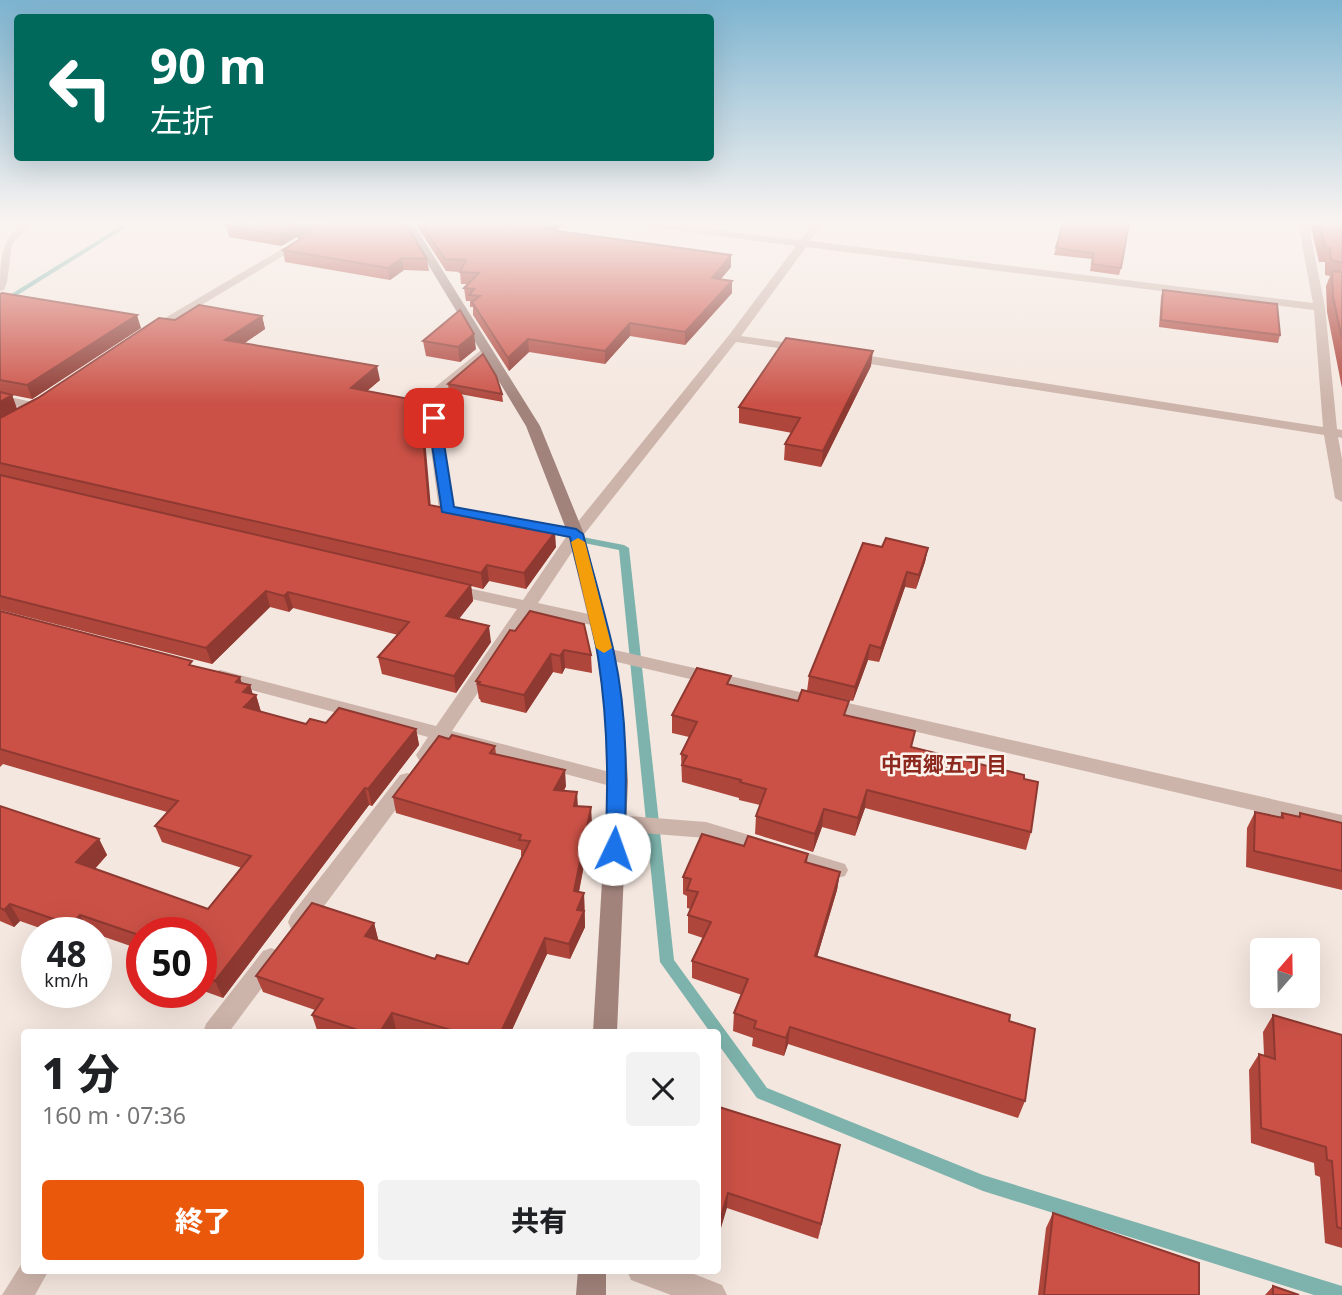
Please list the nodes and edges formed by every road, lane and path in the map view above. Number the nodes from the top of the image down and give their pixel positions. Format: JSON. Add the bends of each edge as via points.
{"nodes":[{"id":1,"x":231,"y":283,"type":"edge"},
{"id":2,"x":444,"y":283,"type":"edge"},
{"id":3,"x":773,"y":283,"type":"edge"},
{"id":4,"x":1122,"y":283,"type":"edge"},
{"id":5,"x":1317,"y":283,"type":"edge"},
{"id":6,"x":1319,"y":307,"type":"junction"},
{"id":7,"x":139,"y":338,"type":"edge"},
{"id":8,"x":733,"y":338,"type":"junction"},
{"id":9,"x":485,"y":351,"type":"junction"},
{"id":10,"x":812,"y":351,"type":"edge"},
{"id":11,"x":838,"y":355,"type":"edge"},
{"id":12,"x":0,"y":399,"type":"edge"},
{"id":13,"x":18,"y":418,"type":"edge"},
{"id":14,"x":1336,"y":433,"type":"edge"},
{"id":15,"x":1342,"y":498,"type":"edge"},
{"id":16,"x":576,"y":534,"type":"junction"},
{"id":17,"x":433,"y":585,"type":"edge"},
{"id":18,"x":528,"y":607,"type":"junction"},
{"id":19,"x":596,"y":621,"type":"junction"},
{"id":20,"x":606,"y":654,"type":"junction"},
{"id":21,"x":200,"y":671,"type":"edge"},
{"id":22,"x":441,"y":735,"type":"junction"},
{"id":23,"x":618,"y":781,"type":"junction"},
{"id":24,"x":616,"y":823,"type":"junction"},
{"id":25,"x":1342,"y":823,"type":"edge"},
{"id":26,"x":837,"y":870,"type":"edge"},
{"id":27,"x":217,"y":1029,"type":"edge"},
{"id":28,"x":605,"y":1029,"type":"edge"},
{"id":29,"x":32,"y":1274,"type":"edge"},
{"id":30,"x":592,"y":1274,"type":"edge"},
{"id":31,"x":652,"y":1274,"type":"edge"},
{"id":32,"x":17,"y":1295,"type":"edge"},
{"id":33,"x":591,"y":1295,"type":"edge"},
{"id":34,"x":712,"y":1295,"type":"edge"}],
"edges":[{"from":1,"to":7,"type":"street"},
{"from":2,"to":9,"type":"main road"},
{"from":3,"to":8,"type":"street"},
{"from":4,"to":6,"type":"street"},
{"from":5,"to":6,"type":"street"},
{"from":6,"to":14,"type":"street"},
{"from":8,"to":10,"type":"street"},
{"from":8,"to":16,"type":"street"},
{"from":9,"to":16,"type":"main road","via":[[533,426]]},
{"from":9,"to":16,"type":"street","via":[[430,396],[447,510]]},
{"from":11,"to":14,"type":"street"},
{"from":12,"to":13,"type":"street","via":[[42,403]]},
{"from":14,"to":15,"type":"street"},
{"from":16,"to":18,"type":"street"},
{"from":16,"to":19,"type":"main road"},
{"from":17,"to":18,"type":"street"},
{"from":18,"to":19,"type":"street"},
{"from":18,"to":22,"type":"street"},
{"from":19,"to":20,"type":"main road"},
{"from":20,"to":23,"type":"main road"},
{"from":20,"to":25,"type":"street"},
{"from":21,"to":22,"type":"street"},
{"from":22,"to":23,"type":"street"},
{"from":22,"to":27,"type":"street"},
{"from":23,"to":24,"type":"main road"},
{"from":24,"to":26,"type":"street","via":[[706,831]]},
{"from":24,"to":28,"type":"main road"},
{"from":29,"to":32,"type":"street"},
{"from":30,"to":33,"type":"main road"},
{"from":31,"to":34,"type":"street"}]}
